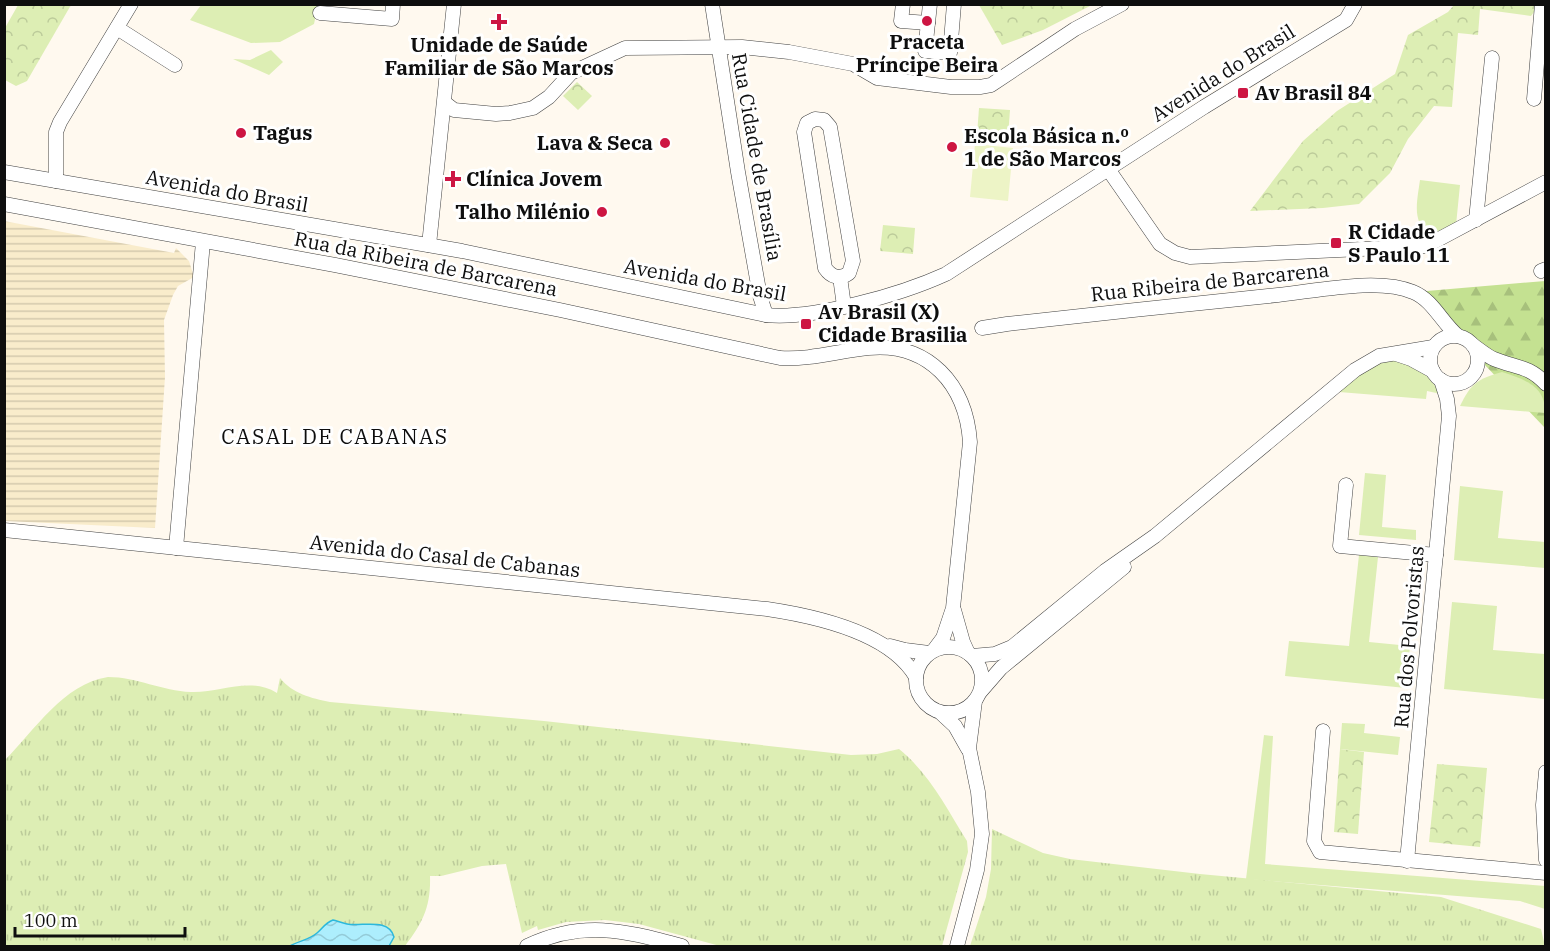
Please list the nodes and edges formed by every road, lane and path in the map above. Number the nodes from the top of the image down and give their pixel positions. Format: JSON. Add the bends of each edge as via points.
{"nodes":[{"id":1,"x":131,"y":4,"type":"edge"},
{"id":2,"x":393,"y":4,"type":"edge"},
{"id":3,"x":454,"y":4,"type":"edge"},
{"id":4,"x":712,"y":4,"type":"edge"},
{"id":5,"x":903,"y":4,"type":"edge"},
{"id":6,"x":930,"y":4,"type":"edge"},
{"id":7,"x":954,"y":4,"type":"edge"},
{"id":8,"x":1122,"y":4,"type":"edge"},
{"id":9,"x":1355,"y":4,"type":"edge"},
{"id":10,"x":1542,"y":4,"type":"edge"},
{"id":11,"x":320,"y":13,"type":"dead end"},
{"id":12,"x":928,"y":23,"type":"junction"},
{"id":13,"x":117,"y":28,"type":"junction"},
{"id":14,"x":718,"y":46,"type":"junction"},
{"id":15,"x":1492,"y":58,"type":"dead end"},
{"id":16,"x":175,"y":65,"type":"dead end"},
{"id":17,"x":1534,"y":99,"type":"dead end"},
{"id":18,"x":445,"y":103,"type":"junction"},
{"id":19,"x":1108,"y":169,"type":"junction"},
{"id":20,"x":4,"y":172,"type":"edge"},
{"id":21,"x":56,"y":181,"type":"junction"},
{"id":22,"x":1545,"y":182,"type":"edge"},
{"id":23,"x":4,"y":204,"type":"edge"},
{"id":24,"x":1476,"y":220,"type":"junction"},
{"id":25,"x":203,"y":242,"type":"junction"},
{"id":26,"x":429,"y":245,"type":"junction"},
{"id":27,"x":840,"y":278,"type":"junction"},
{"id":28,"x":844,"y":306,"type":"junction"},
{"id":29,"x":1435,"y":310,"type":"junction"},
{"id":30,"x":766,"y":315,"type":"junction"},
{"id":31,"x":982,"y":328,"type":"dead end"},
{"id":32,"x":1458,"y":336,"type":"junction"},
{"id":33,"x":1435,"y":345,"type":"junction"},
{"id":34,"x":1473,"y":345,"type":"junction"},
{"id":35,"x":1391,"y":353,"type":"junction"},
{"id":36,"x":1516,"y":365,"type":"junction"},
{"id":37,"x":1437,"y":376,"type":"junction"},
{"id":38,"x":1469,"y":378,"type":"junction"},
{"id":39,"x":1545,"y":384,"type":"edge"},
{"id":40,"x":1449,"y":416,"type":"junction"},
{"id":41,"x":1346,"y":485,"type":"dead end"},
{"id":42,"x":4,"y":530,"type":"edge"},
{"id":43,"x":1155,"y":536,"type":"junction"},
{"id":44,"x":176,"y":548,"type":"junction"},
{"id":45,"x":1436,"y":555,"type":"junction"},
{"id":46,"x":953,"y":608,"type":"junction"},
{"id":47,"x":876,"y":642,"type":"junction"},
{"id":48,"x":932,"y":652,"type":"junction"},
{"id":49,"x":970,"y":655,"type":"junction"},
{"id":50,"x":915,"y":677,"type":"junction"},
{"id":51,"x":978,"y":696,"type":"junction"},
{"id":52,"x":941,"y":713,"type":"junction"},
{"id":53,"x":1323,"y":731,"type":"dead end"},
{"id":54,"x":970,"y":753,"type":"junction"},
{"id":55,"x":1545,"y":772,"type":"edge"},
{"id":56,"x":1545,"y":860,"type":"edge"},
{"id":57,"x":1407,"y":861,"type":"junction"},
{"id":58,"x":1545,"y":873,"type":"edge"},
{"id":59,"x":527,"y":946,"type":"edge"},
{"id":60,"x":682,"y":946,"type":"edge"},
{"id":61,"x":957,"y":946,"type":"edge"}],
"edges":[{"from":1,"to":13,"type":"street"},
{"from":2,"to":11,"type":"street","via":[[392,19]]},
{"from":3,"to":18,"type":"street"},
{"from":4,"to":14,"type":"street","name":"Rua Cidade de Brasília"},
{"from":5,"to":12,"type":"street","via":[[901,21]]},
{"from":6,"to":12,"type":"street"},
{"from":7,"to":12,"type":"street","via":[[950,53],[925,51]]},
{"from":8,"to":14,"type":"street","via":[[1075,28],[991,85],[980,87],[877,78],[853,64],[789,52]]},
{"from":9,"to":19,"type":"street","name":"Avenida do Brasil","via":[[1346,20]]},
{"from":10,"to":17,"type":"street"},
{"from":13,"to":16,"type":"street"},
{"from":13,"to":21,"type":"street","via":[[56,132]]},
{"from":14,"to":18,"type":"street","via":[[625,48],[571,73],[533,108],[510,113],[454,110]]},
{"from":14,"to":30,"type":"street","name":"Rua Cidade de Brasília"},
{"from":15,"to":24,"type":"street"},
{"from":18,"to":26,"type":"street"},
{"from":19,"to":24,"type":"street","via":[[1160,244],[1190,257],[1416,247]]},
{"from":19,"to":28,"type":"street","name":"Avenida do Brasil","via":[[945,274]]},
{"from":20,"to":21,"type":"street","name":"Avenida do Brasil"},
{"from":21,"to":26,"type":"street","name":"Avenida do Brasil"},
{"from":22,"to":24,"type":"street"},
{"from":23,"to":25,"type":"street","name":"Rua da Ribeira de Barcarena"},
{"from":25,"to":44,"type":"street"},
{"from":25,"to":46,"type":"street","name":"Rua da Ribeira de Barcarena","via":[[335,265],[780,358],[889,348],[927,360],[960,397],[968,419],[970,442]]},
{"from":26,"to":30,"type":"street","name":"Avenida do Brasil"},
{"from":27,"to":27,"type":"street","via":[[849,273],[853,261],[830,126],[815,119],[807,123],[804,132],[825,268]]},
{"from":27,"to":28,"type":"street"},
{"from":28,"to":30,"type":"street","name":"Avenida do Brasil","via":[[796,315]]},
{"from":29,"to":31,"type":"street","name":"Rua Ribeira de Barcarena","via":[[1415,292],[1384,284]]},
{"from":29,"to":32,"type":"street","name":"Rua Ribeira de Barcarena"},
{"from":29,"to":33,"type":"street","via":[[1439,332]]},
{"from":32,"to":33,"type":"street","via":[[1446,336]]},
{"from":32,"to":34,"type":"street"},
{"from":33,"to":35,"type":"street"},
{"from":33,"to":37,"type":"street","via":[[1429,359]]},
{"from":34,"to":36,"type":"street","via":[[1491,358]]},
{"from":34,"to":38,"type":"street","via":[[1478,361]]},
{"from":35,"to":37,"type":"street","via":[[1411,359]]},
{"from":35,"to":43,"type":"street","via":[[1355,370]]},
{"from":36,"to":38,"type":"street","via":[[1501,366]]},
{"from":36,"to":39,"type":"street","via":[[1536,374]]},
{"from":37,"to":38,"type":"street","via":[[1454,384]]},
{"from":37,"to":40,"type":"street","name":"Rua dos Polvoristas"},
{"from":38,"to":40,"type":"street","name":"Rua dos Polvoristas"},
{"from":40,"to":45,"type":"street","name":"Rua dos Polvoristas"},
{"from":41,"to":45,"type":"street","via":[[1340,546]]},
{"from":42,"to":44,"type":"street","name":"Avenida do Casal de Cabanas"},
{"from":43,"to":49,"type":"street","via":[[1104,571],[1012,647],[995,654]]},
{"from":43,"to":51,"type":"street","via":[[1134,558],[1001,668]]},
{"from":44,"to":47,"type":"street","name":"Avenida do Casal de Cabanas","via":[[767,609],[826,621]]},
{"from":45,"to":57,"type":"street","name":"Rua dos Polvoristas"},
{"from":46,"to":48,"type":"street","via":[[943,638]]},
{"from":46,"to":49,"type":"street"},
{"from":47,"to":48,"type":"street","name":"Avenida do Casal de Cabanas"},
{"from":47,"to":50,"type":"street","name":"Avenida do Casal de Cabanas","via":[[901,657]]},
{"from":48,"to":49,"type":"street","name":"Avenida do Casal de Cabanas","via":[[951,647]]},
{"from":48,"to":50,"type":"street","via":[[920,663]]},
{"from":49,"to":51,"type":"street","name":"Avenida do Casal de Cabanas","via":[[981,672]]},
{"from":50,"to":52,"type":"street","name":"Avenida do Casal de Cabanas","via":[[922,700]]},
{"from":51,"to":52,"type":"street","via":[[963,710]]},
{"from":51,"to":54,"type":"street","name":"Avenida do Casal de Cabanas"},
{"from":52,"to":54,"type":"street","name":"Avenida do Casal de Cabanas","via":[[955,726]]},
{"from":53,"to":57,"type":"street","via":[[1314,830],[1316,848],[1320,852]]},
{"from":54,"to":61,"type":"street","name":"Avenida do Casal de Cabanas","via":[[982,834]]},
{"from":55,"to":56,"type":"street"},
{"from":57,"to":58,"type":"street"},
{"from":59,"to":60,"type":"street","via":[[558,935],[594,930],[630,932]]}]}
